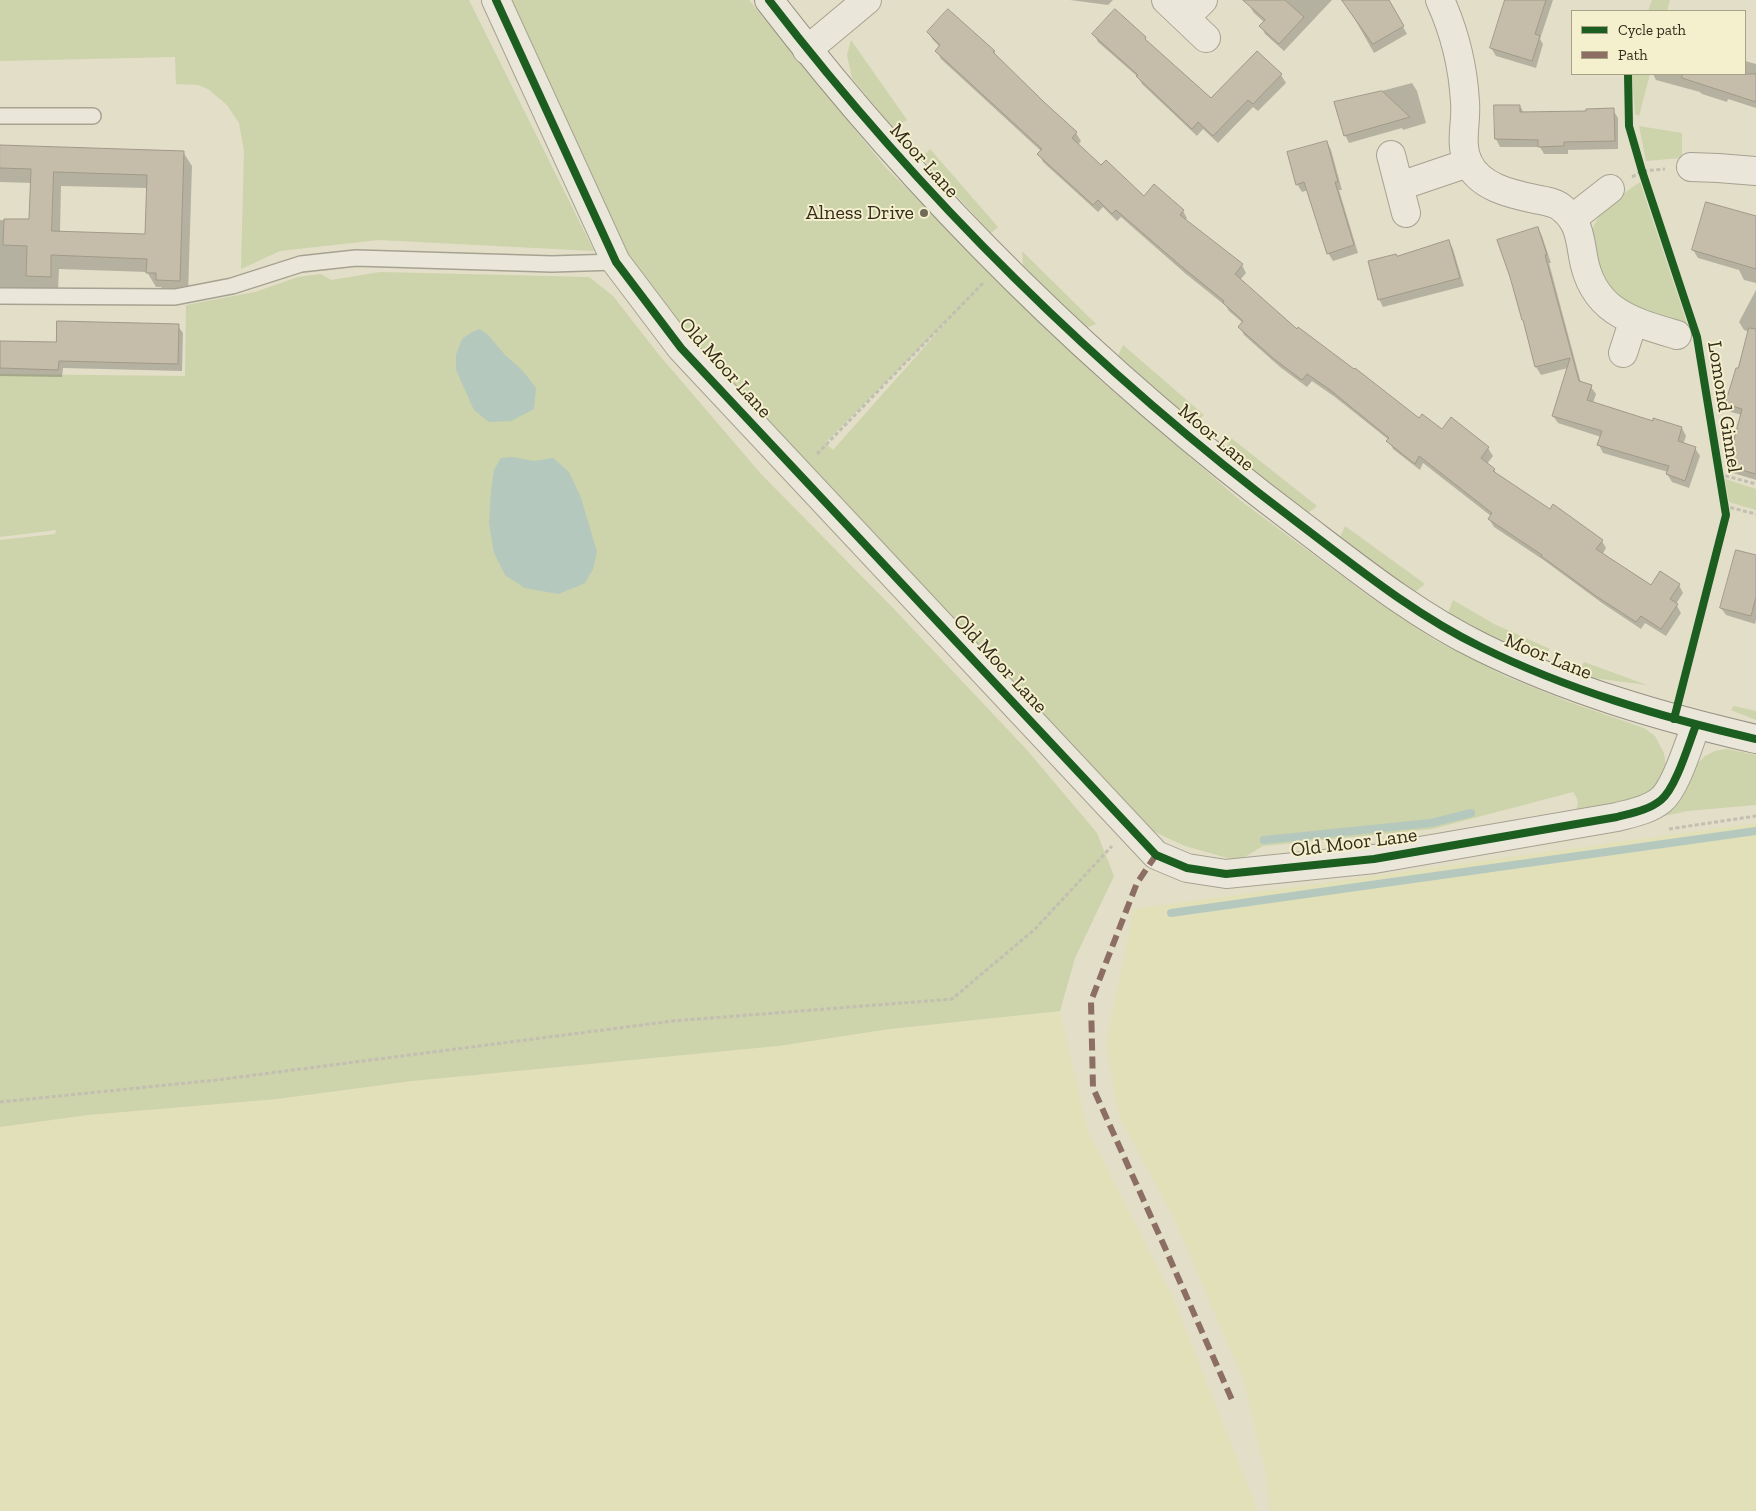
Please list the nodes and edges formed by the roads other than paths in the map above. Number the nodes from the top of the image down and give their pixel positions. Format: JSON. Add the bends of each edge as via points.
{"nodes":[{"id":1,"x":496,"y":0,"type":"edge"},
{"id":2,"x":769,"y":0,"type":"edge"},
{"id":3,"x":867,"y":0,"type":"edge"},
{"id":4,"x":1440,"y":0,"type":"edge"},
{"id":5,"x":1184,"y":6,"type":"edge"},
{"id":6,"x":1206,"y":38,"type":"dead end"},
{"id":7,"x":807,"y":50,"type":"junction"},
{"id":8,"x":0,"y":116,"type":"edge"},
{"id":9,"x":93,"y":116,"type":"dead end"},
{"id":10,"x":1391,"y":156,"type":"dead end"},
{"id":11,"x":1468,"y":163,"type":"junction"},
{"id":12,"x":1690,"y":167,"type":"dead end"},
{"id":13,"x":1756,"y":171,"type":"edge"},
{"id":14,"x":1400,"y":186,"type":"junction"},
{"id":15,"x":1610,"y":189,"type":"dead end"},
{"id":16,"x":1406,"y":212,"type":"dead end"},
{"id":17,"x":1573,"y":218,"type":"junction"},
{"id":18,"x":616,"y":262,"type":"junction"},
{"id":19,"x":0,"y":296,"type":"edge"},
{"id":20,"x":1633,"y":322,"type":"junction"},
{"id":21,"x":1677,"y":336,"type":"dead end"},
{"id":22,"x":1623,"y":353,"type":"dead end"},
{"id":23,"x":1696,"y":725,"type":"junction"},
{"id":24,"x":1756,"y":739,"type":"edge"}],
"edges":[{"from":1,"to":18,"type":"street","name":"Old Moor Lane"},
{"from":2,"to":7,"type":"street","name":"Moor Lane"},
{"from":3,"to":7,"type":"street"},
{"from":4,"to":11,"type":"street","via":[[1461,62],[1466,104],[1463,148]]},
{"from":5,"to":6,"type":"street"},
{"from":7,"to":23,"type":"street","name":"Moor Lane","via":[[948,212],[1099,358],[1252,488],[1378,584],[1478,646],[1555,680]]},
{"from":8,"to":9,"type":"lane"},
{"from":10,"to":14,"type":"street"},
{"from":11,"to":14,"type":"street"},
{"from":11,"to":17,"type":"street","via":[[1491,185],[1561,207]]},
{"from":12,"to":13,"type":"street"},
{"from":14,"to":16,"type":"street"},
{"from":15,"to":17,"type":"street"},
{"from":17,"to":20,"type":"street","via":[[1580,235],[1585,270],[1593,287],[1605,304]]},
{"from":18,"to":19,"type":"lane","via":[[552,264],[356,258],[302,264],[232,286],[175,297]]},
{"from":18,"to":23,"type":"street","name":"Old Moor Lane","via":[[681,348],[1156,855],[1187,868],[1226,874],[1374,859],[1617,817],[1644,810],[1662,799],[1673,783]]},
{"from":20,"to":21,"type":"street"},
{"from":20,"to":22,"type":"street"},
{"from":23,"to":24,"type":"street","name":"Moor Lane"}]}
